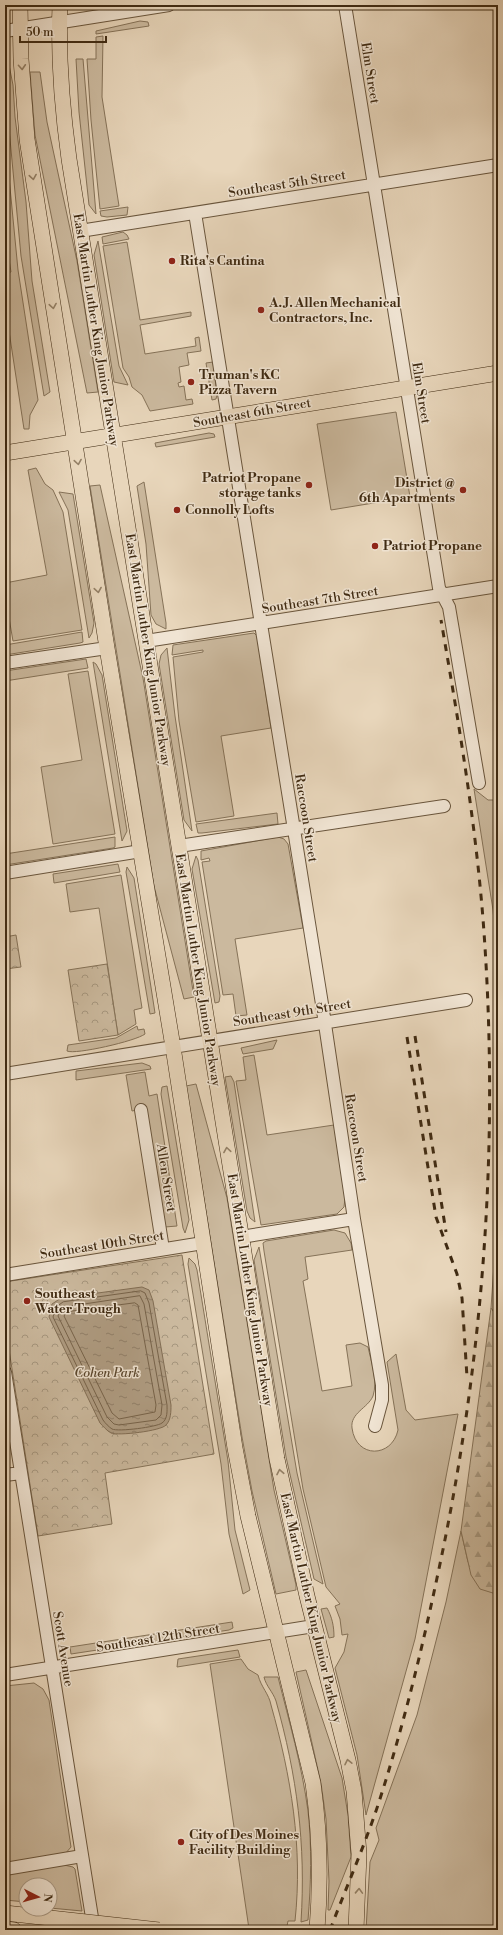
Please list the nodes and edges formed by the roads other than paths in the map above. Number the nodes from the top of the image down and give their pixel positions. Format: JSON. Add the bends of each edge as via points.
{"nodes":[{"id":1,"x":20,"y":5,"type":"edge"},
{"id":2,"x":60,"y":5,"type":"edge"},
{"id":3,"x":169,"y":5,"type":"edge"},
{"id":4,"x":345,"y":5,"type":"edge"},
{"id":5,"x":59,"y":22,"type":"junction"},
{"id":6,"x":20,"y":28,"type":"junction"},
{"id":7,"x":5,"y":31,"type":"edge"},
{"id":8,"x":498,"y":165,"type":"edge"},
{"id":9,"x":374,"y":184,"type":"junction"},
{"id":10,"x":195,"y":213,"type":"junction"},
{"id":11,"x":80,"y":231,"type":"junction"},
{"id":12,"x":498,"y":372,"type":"edge"},
{"id":13,"x":406,"y":388,"type":"junction"},
{"id":14,"x":228,"y":418,"type":"junction"},
{"id":15,"x":113,"y":436,"type":"junction"},
{"id":16,"x":74,"y":442,"type":"junction"},
{"id":17,"x":5,"y":453,"type":"edge"},
{"id":18,"x":498,"y":586,"type":"edge"},
{"id":19,"x":443,"y":595,"type":"junction"},
{"id":20,"x":260,"y":623,"type":"junction"},
{"id":21,"x":146,"y":641,"type":"junction"},
{"id":22,"x":107,"y":648,"type":"junction"},
{"id":23,"x":5,"y":663,"type":"edge"},
{"id":24,"x":479,"y":783,"type":"dead end"},
{"id":25,"x":444,"y":806,"type":"dead end"},
{"id":26,"x":294,"y":829,"type":"junction"},
{"id":27,"x":179,"y":846,"type":"junction"},
{"id":28,"x":141,"y":851,"type":"junction"},
{"id":29,"x":5,"y":873,"type":"edge"},
{"id":30,"x":466,"y":1000,"type":"dead end"},
{"id":31,"x":324,"y":1023,"type":"junction"},
{"id":32,"x":210,"y":1041,"type":"junction"},
{"id":33,"x":173,"y":1047,"type":"junction"},
{"id":34,"x":5,"y":1074,"type":"edge"},
{"id":35,"x":141,"y":1110,"type":"dead end"},
{"id":36,"x":354,"y":1219,"type":"junction"},
{"id":37,"x":241,"y":1237,"type":"junction"},
{"id":38,"x":203,"y":1243,"type":"junction"},
{"id":39,"x":163,"y":1249,"type":"junction"},
{"id":40,"x":5,"y":1275,"type":"edge"},
{"id":41,"x":5,"y":1372,"type":"edge"},
{"id":42,"x":375,"y":1426,"type":"dead end"},
{"id":43,"x":21,"y":1473,"type":"junction"},
{"id":44,"x":5,"y":1475,"type":"edge"},
{"id":45,"x":314,"y":1626,"type":"junction"},
{"id":46,"x":277,"y":1633,"type":"junction"},
{"id":47,"x":52,"y":1668,"type":"junction"},
{"id":48,"x":5,"y":1675,"type":"edge"},
{"id":49,"x":82,"y":1856,"type":"junction"},
{"id":50,"x":5,"y":1869,"type":"edge"},
{"id":51,"x":5,"y":1913,"type":"edge"},
{"id":52,"x":5,"y":1929,"type":"edge"},
{"id":53,"x":14,"y":1930,"type":"edge"},
{"id":54,"x":94,"y":1930,"type":"edge"},
{"id":55,"x":159,"y":1930,"type":"edge"},
{"id":56,"x":317,"y":1930,"type":"edge"},
{"id":57,"x":356,"y":1930,"type":"edge"}],
"edges":[{"from":1,"to":6,"type":"main road"},
{"from":2,"to":5,"type":"main road","name":"East Martin Luther King Junior Parkway"},
{"from":3,"to":5,"type":"street"},
{"from":4,"to":9,"type":"street","name":"Elm Street"},
{"from":5,"to":6,"type":"street"},
{"from":5,"to":11,"type":"main road","name":"East Martin Luther King Junior Parkway","via":[[65,130]]},
{"from":6,"to":7,"type":"street"},
{"from":6,"to":16,"type":"main road","one_way":true,"via":[[27,139]]},
{"from":8,"to":9,"type":"street","name":"Southeast 5th Street"},
{"from":9,"to":10,"type":"street","name":"Southeast 5th Street"},
{"from":9,"to":13,"type":"street","name":"Elm Street"},
{"from":10,"to":11,"type":"street","name":"Southeast 5th Street"},
{"from":10,"to":14,"type":"street","name":"Raccoon Street"},
{"from":11,"to":15,"type":"main road","name":"East Martin Luther King Junior Parkway"},
{"from":12,"to":13,"type":"main road","name":"Southeast 6th Street"},
{"from":13,"to":14,"type":"main road","name":"Southeast 6th Street"},
{"from":13,"to":19,"type":"street","name":"Elm Street","via":[[439,588]]},
{"from":14,"to":15,"type":"main road","name":"Southeast 6th Street"},
{"from":14,"to":20,"type":"street","name":"Raccoon Street"},
{"from":15,"to":16,"type":"main road","name":"Southeast 6th Street"},
{"from":15,"to":21,"type":"main road","name":"East Martin Luther King Junior Parkway"},
{"from":16,"to":17,"type":"main road","name":"Southeast 6th Street"},
{"from":16,"to":22,"type":"main road","one_way":true},
{"from":18,"to":19,"type":"street","name":"Southeast 7th Street"},
{"from":19,"to":20,"type":"street","name":"Southeast 7th Street"},
{"from":19,"to":24,"type":"street","name":"Elm Street","via":[[448,607]]},
{"from":20,"to":21,"type":"street","name":"Southeast 7th Street"},
{"from":20,"to":26,"type":"street","name":"Raccoon Street"},
{"from":21,"to":27,"type":"main road","name":"East Martin Luther King Junior Parkway"},
{"from":22,"to":23,"type":"street"},
{"from":22,"to":28,"type":"main road"},
{"from":25,"to":26,"type":"street"},
{"from":26,"to":27,"type":"street"},
{"from":26,"to":31,"type":"street","name":"Raccoon Street"},
{"from":27,"to":32,"type":"main road","name":"East Martin Luther King Junior Parkway"},
{"from":28,"to":29,"type":"street"},
{"from":28,"to":33,"type":"main road"},
{"from":30,"to":31,"type":"street","name":"Southeast 9th Street"},
{"from":31,"to":32,"type":"street","name":"Southeast 9th Street"},
{"from":31,"to":36,"type":"street","name":"Raccoon Street"},
{"from":32,"to":33,"type":"street","name":"Southeast 9th Street"},
{"from":37,"to":32,"type":"main road","name":"East Martin Luther King Junior Parkway","one_way":true},
{"from":33,"to":34,"type":"street","name":"Southeast 9th Street"},
{"from":33,"to":38,"type":"main road"},
{"from":35,"to":39,"type":"street","name":"Allen Street"},
{"from":36,"to":37,"type":"street"},
{"from":36,"to":42,"type":"street","name":"Raccoon Street","via":[[382,1385],[382,1400]]},
{"from":45,"to":37,"type":"main road","name":"East Martin Luther King Junior Parkway","one_way":true,"via":[[277,1459]]},
{"from":38,"to":39,"type":"street","name":"Southeast 10th Street"},
{"from":38,"to":46,"type":"main road","via":[[236,1455]]},
{"from":39,"to":40,"type":"street","name":"Southeast 10th Street"},
{"from":41,"to":43,"type":"street","name":"Scott Avenue"},
{"from":43,"to":44,"type":"street"},
{"from":43,"to":47,"type":"street","name":"Scott Avenue"},
{"from":45,"to":46,"type":"street","name":"Southeast 12th Street"},
{"from":57,"to":45,"type":"main road","name":"East Martin Luther King Junior Parkway","one_way":true,"via":[[359,1854],[354,1791]]},
{"from":46,"to":47,"type":"street","name":"Southeast 12th Street"},
{"from":46,"to":56,"type":"main road","via":[[313,1784],[318,1818],[320,1887]]},
{"from":47,"to":48,"type":"street","name":"Southeast 12th Street"},
{"from":47,"to":49,"type":"street","name":"Scott Avenue"},
{"from":49,"to":50,"type":"street"},
{"from":49,"to":54,"type":"street","name":"Scott Avenue"},
{"from":51,"to":55,"type":"main road","bridge":true},
{"from":52,"to":53,"type":"main road"}]}
